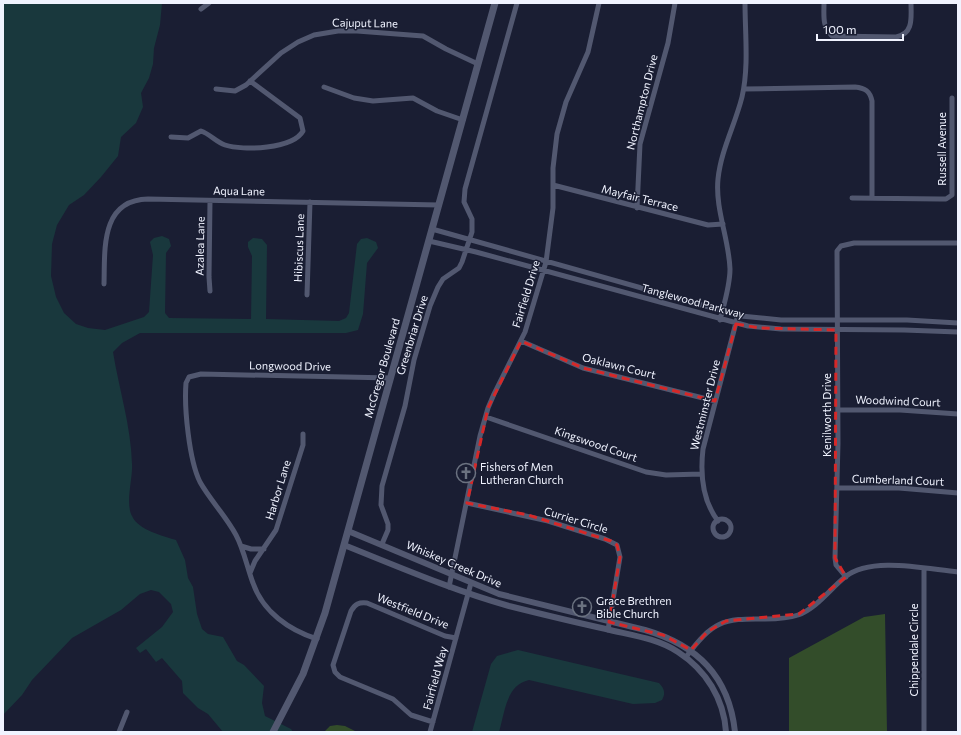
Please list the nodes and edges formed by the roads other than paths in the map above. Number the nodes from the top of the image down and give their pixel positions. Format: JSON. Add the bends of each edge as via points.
{"nodes":[{"id":1,"x":209,"y":3,"type":"edge"},
{"id":2,"x":495,"y":3,"type":"edge"},
{"id":3,"x":517,"y":3,"type":"edge"},
{"id":4,"x":599,"y":3,"type":"edge"},
{"id":5,"x":675,"y":3,"type":"edge"},
{"id":6,"x":745,"y":3,"type":"edge"},
{"id":7,"x":824,"y":3,"type":"edge"},
{"id":8,"x":911,"y":3,"type":"edge"},
{"id":9,"x":201,"y":9,"type":"dead end"},
{"id":10,"x":478,"y":64,"type":"junction"},
{"id":11,"x":250,"y":81,"type":"junction"},
{"id":12,"x":324,"y":87,"type":"dead end"},
{"id":13,"x":216,"y":89,"type":"dead end"},
{"id":14,"x":744,"y":89,"type":"junction"},
{"id":15,"x":952,"y":98,"type":"dead end"},
{"id":16,"x":463,"y":120,"type":"junction"},
{"id":17,"x":171,"y":136,"type":"dead end"},
{"id":18,"x":553,"y":185,"type":"junction"},
{"id":19,"x":852,"y":198,"type":"dead end"},
{"id":20,"x":872,"y":198,"type":"junction"},
{"id":21,"x":210,"y":201,"type":"junction"},
{"id":22,"x":310,"y":202,"type":"junction"},
{"id":23,"x":439,"y":205,"type":"junction"},
{"id":24,"x":637,"y":208,"type":"junction"},
{"id":25,"x":723,"y":224,"type":"junction"},
{"id":26,"x":432,"y":229,"type":"junction"},
{"id":27,"x":469,"y":240,"type":"junction"},
{"id":28,"x":429,"y":242,"type":"junction"},
{"id":29,"x":958,"y":243,"type":"edge"},
{"id":30,"x":466,"y":250,"type":"junction"},
{"id":31,"x":546,"y":262,"type":"junction"},
{"id":32,"x":544,"y":271,"type":"junction"},
{"id":33,"x":104,"y":284,"type":"dead end"},
{"id":34,"x":210,"y":291,"type":"dead end"},
{"id":35,"x":307,"y":295,"type":"dead end"},
{"id":36,"x":722,"y":311,"type":"junction"},
{"id":37,"x":738,"y":315,"type":"junction"},
{"id":38,"x":720,"y":320,"type":"junction"},
{"id":39,"x":836,"y":320,"type":"junction"},
{"id":40,"x":917,"y":321,"type":"junction"},
{"id":41,"x":958,"y":323,"type":"edge"},
{"id":42,"x":736,"y":324,"type":"junction"},
{"id":43,"x":836,"y":330,"type":"junction"},
{"id":44,"x":917,"y":330,"type":"junction"},
{"id":45,"x":958,"y":332,"type":"edge"},
{"id":46,"x":521,"y":341,"type":"junction"},
{"id":47,"x":391,"y":378,"type":"junction"},
{"id":48,"x":715,"y":401,"type":"junction"},
{"id":49,"x":838,"y":410,"type":"junction"},
{"id":50,"x":958,"y":414,"type":"edge"},
{"id":51,"x":486,"y":418,"type":"junction"},
{"id":52,"x":303,"y":434,"type":"dead end"},
{"id":53,"x":702,"y":474,"type":"junction"},
{"id":54,"x":837,"y":488,"type":"junction"},
{"id":55,"x":958,"y":493,"type":"edge"},
{"id":56,"x":467,"y":503,"type":"junction"},
{"id":57,"x":718,"y":521,"type":"dead end"},
{"id":58,"x":348,"y":531,"type":"junction"},
{"id":59,"x":382,"y":544,"type":"junction"},
{"id":60,"x":344,"y":545,"type":"junction"},
{"id":61,"x":241,"y":546,"type":"junction"},
{"id":62,"x":264,"y":549,"type":"junction"},
{"id":63,"x":924,"y":569,"type":"junction"},
{"id":64,"x":958,"y":572,"type":"edge"},
{"id":65,"x":250,"y":573,"type":"junction"},
{"id":66,"x":452,"y":575,"type":"junction"},
{"id":67,"x":846,"y":576,"type":"junction"},
{"id":68,"x":470,"y":583,"type":"junction"},
{"id":69,"x":448,"y":587,"type":"junction"},
{"id":70,"x":468,"y":593,"type":"junction"},
{"id":71,"x":609,"y":622,"type":"junction"},
{"id":72,"x":608,"y":630,"type":"junction"},
{"id":73,"x":456,"y":638,"type":"junction"},
{"id":74,"x":317,"y":639,"type":"junction"},
{"id":75,"x":691,"y":650,"type":"junction"},
{"id":76,"x":686,"y":657,"type":"junction"},
{"id":77,"x":127,"y":712,"type":"dead end"},
{"id":78,"x":433,"y":722,"type":"junction"},
{"id":79,"x":118,"y":732,"type":"edge"},
{"id":80,"x":273,"y":732,"type":"edge"},
{"id":81,"x":430,"y":732,"type":"edge"},
{"id":82,"x":726,"y":732,"type":"edge"},
{"id":83,"x":735,"y":732,"type":"edge"},
{"id":84,"x":924,"y":732,"type":"edge"}],
"edges":[{"from":1,"to":9,"type":"street"},
{"from":2,"to":10,"type":"main road","name":"McGregor Boulevard"},
{"from":3,"to":27,"type":"street","name":"Greenbriar Drive","via":[[465,189],[464,202],[472,225]]},
{"from":4,"to":18,"type":"street","name":"Fairfield Drive","via":[[588,52],[566,102],[557,134]]},
{"from":5,"to":24,"type":"street","name":"Northampton Drive","via":[[668,43],[640,144]]},
{"from":6,"to":14,"type":"street"},
{"from":7,"to":8,"type":"street","via":[[825,25],[832,36],[874,37],[896,37],[907,32],[910,27]]},
{"from":10,"to":11,"type":"street","name":"Cajuput Lane","via":[[423,36],[338,31],[314,35],[298,42],[281,53]]},
{"from":10,"to":16,"type":"main road","name":"McGregor Boulevard"},
{"from":11,"to":13,"type":"street","name":"Cajuput Lane","via":[[235,91]]},
{"from":11,"to":17,"type":"street","via":[[300,118],[303,131],[300,137],[279,146],[269,147],[225,145],[201,131],[188,138]]},
{"from":12,"to":16,"type":"street","via":[[354,98],[373,101],[413,98],[437,111]]},
{"from":14,"to":20,"type":"street","via":[[855,87],[867,90],[872,101]]},
{"from":14,"to":25,"type":"street","via":[[720,166],[718,186]]},
{"from":15,"to":20,"type":"street","name":"Russell Avenue","via":[[952,195],[946,199]]},
{"from":16,"to":23,"type":"main road","name":"McGregor Boulevard"},
{"from":18,"to":24,"type":"street","name":"Mayfair Terrace"},
{"from":18,"to":31,"type":"street","name":"Fairfield Drive","via":[[551,234]]},
{"from":19,"to":20,"type":"street"},
{"from":21,"to":22,"type":"street","name":"Aqua Lane"},
{"from":21,"to":33,"type":"street","name":"Aqua Lane","via":[[141,199],[122,207],[110,222],[106,235]]},
{"from":21,"to":34,"type":"street","name":"Azalea Lane"},
{"from":22,"to":23,"type":"street","name":"Aqua Lane"},
{"from":22,"to":35,"type":"street","name":"Hibiscus Lane"},
{"from":23,"to":26,"type":"main road","name":"McGregor Boulevard"},
{"from":24,"to":25,"type":"street","name":"Mayfair Terrace","via":[[708,225]]},
{"from":25,"to":36,"type":"street","via":[[730,270]]},
{"from":26,"to":27,"type":"street","name":"Tanglewood Parkway"},
{"from":26,"to":28,"type":"main road","name":"McGregor Boulevard"},
{"from":27,"to":30,"type":"street","name":"Greenbriar Drive"},
{"from":27,"to":31,"type":"street","name":"Tanglewood Parkway"},
{"from":28,"to":30,"type":"street","name":"Tanglewood Parkway"},
{"from":28,"to":47,"type":"main road","name":"McGregor Boulevard"},
{"from":29,"to":39,"type":"street","name":"Kenilworth Drive","via":[[854,243],[841,246],[837,250],[836,258]]},
{"from":30,"to":32,"type":"street","name":"Tanglewood Parkway"},
{"from":30,"to":59,"type":"street","name":"Greenbriar Drive","via":[[459,268],[443,279],[438,287],[420,338],[405,406],[382,486],[381,505],[388,524]]},
{"from":31,"to":32,"type":"street","name":"Fairfield Drive"},
{"from":31,"to":36,"type":"street","name":"Tanglewood Parkway"},
{"from":32,"to":38,"type":"street","name":"Tanglewood Parkway"},
{"from":32,"to":46,"type":"street","name":"Fairfield Drive"},
{"from":36,"to":37,"type":"street","name":"Tanglewood Parkway"},
{"from":36,"to":38,"type":"street"},
{"from":37,"to":39,"type":"street","name":"Tanglewood Parkway","via":[[781,320]]},
{"from":37,"to":42,"type":"street","name":"Westminster Drive"},
{"from":38,"to":42,"type":"street","name":"Tanglewood Parkway"},
{"from":39,"to":40,"type":"street","name":"Tanglewood Parkway"},
{"from":39,"to":43,"type":"street","name":"Kenilworth Drive"},
{"from":40,"to":41,"type":"street","name":"Tanglewood Parkway"},
{"from":40,"to":44,"type":"street"},
{"from":42,"to":43,"type":"street","name":"Tanglewood Parkway","via":[[760,328]]},
{"from":42,"to":48,"type":"street","name":"Westminster Drive"},
{"from":43,"to":44,"type":"street","name":"Tanglewood Parkway"},
{"from":43,"to":49,"type":"street","name":"Kenilworth Drive"},
{"from":44,"to":45,"type":"street","name":"Tanglewood Parkway"},
{"from":46,"to":48,"type":"street","name":"Oaklawn Court","via":[[583,368]]},
{"from":46,"to":51,"type":"street","name":"Fairfield Drive","via":[[494,394]]},
{"from":47,"to":58,"type":"main road","name":"McGregor Boulevard"},
{"from":47,"to":61,"type":"street","name":"Longwood Drive","via":[[201,374],[189,377],[186,395],[195,468],[203,487],[230,525]]},
{"from":48,"to":53,"type":"street","name":"Westminster Drive","via":[[702,449]]},
{"from":49,"to":50,"type":"street","name":"Woodwind Court","via":[[908,410]]},
{"from":49,"to":54,"type":"street","name":"Kenilworth Drive"},
{"from":51,"to":53,"type":"street","name":"Kingswood Court","via":[[639,470],[666,475]]},
{"from":51,"to":56,"type":"street","name":"Fairfield Drive"},
{"from":52,"to":62,"type":"street","name":"Harbor Lane","via":[[301,449],[276,530]]},
{"from":53,"to":57,"type":"street","name":"Westminster Drive","via":[[707,503]]},
{"from":54,"to":55,"type":"street","name":"Cumberland Court","via":[[899,488]]},
{"from":54,"to":67,"type":"street","name":"Kenilworth Drive","via":[[835,558],[836,565]]},
{"from":56,"to":66,"type":"street","name":"Fairfield Drive"},
{"from":56,"to":71,"type":"street","name":"Currier Circle","via":[[548,521],[617,545],[620,557]]},
{"from":58,"to":59,"type":"street","name":"Whiskey Creek Drive"},
{"from":58,"to":60,"type":"main road","name":"McGregor Boulevard"},
{"from":59,"to":66,"type":"street","name":"Whiskey Creek Drive"},
{"from":60,"to":69,"type":"street","name":"Whiskey Creek Drive"},
{"from":60,"to":74,"type":"main road","name":"McGregor Boulevard"},
{"from":61,"to":62,"type":"street"},
{"from":61,"to":65,"type":"street"},
{"from":62,"to":65,"type":"street","name":"Harbor Lane"},
{"from":63,"to":64,"type":"street"},
{"from":63,"to":67,"type":"street","via":[[872,566]]},
{"from":63,"to":84,"type":"street","name":"Chippendale Circle"},
{"from":65,"to":74,"type":"street","via":[[261,600],[273,614],[292,629]]},
{"from":66,"to":68,"type":"street","name":"Whiskey Creek Drive"},
{"from":66,"to":69,"type":"street","name":"Fairfield Drive"},
{"from":67,"to":75,"type":"street","via":[[814,605],[799,614],[784,618],[742,618],[726,621],[707,632]]},
{"from":68,"to":70,"type":"street","name":"Fairfield Way"},
{"from":68,"to":71,"type":"street","name":"Whiskey Creek Drive","via":[[518,600]]},
{"from":69,"to":70,"type":"street","name":"Whiskey Creek Drive"},
{"from":70,"to":72,"type":"street","name":"Whiskey Creek Drive"},
{"from":70,"to":73,"type":"street","name":"Fairfield Way"},
{"from":71,"to":72,"type":"street","name":"Currier Circle"},
{"from":71,"to":75,"type":"street","name":"Whiskey Creek Drive","via":[[663,635]]},
{"from":72,"to":76,"type":"street","name":"Whiskey Creek Drive","via":[[660,643]]},
{"from":73,"to":78,"type":"street","name":"Fairfield Way"},
{"from":73,"to":78,"type":"street","name":"Westfield Drive","via":[[360,602],[350,611],[333,665],[340,677],[393,699],[411,715]]},
{"from":74,"to":80,"type":"main road","name":"McGregor Boulevard","via":[[304,674]]},
{"from":75,"to":76,"type":"street"},
{"from":75,"to":83,"type":"street","name":"Whiskey Creek Drive","via":[[714,673],[725,692]]},
{"from":76,"to":82,"type":"street","name":"Whiskey Creek Drive","via":[[713,687],[723,711]]},
{"from":77,"to":79,"type":"street"},
{"from":78,"to":81,"type":"street","name":"Fairfield Way"}]}
